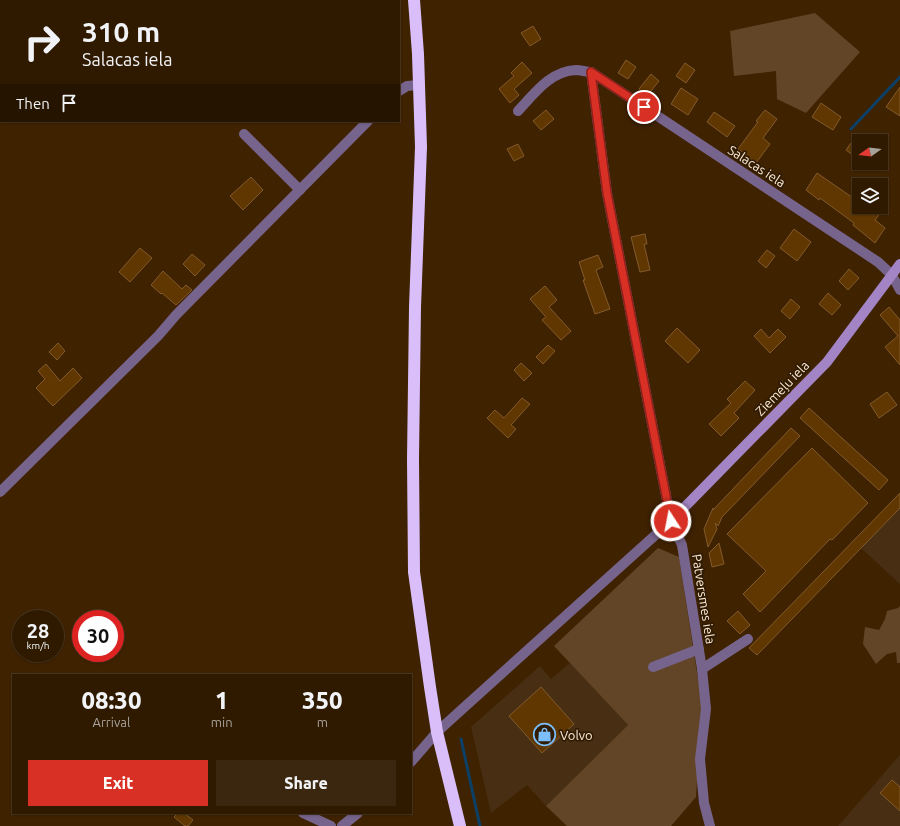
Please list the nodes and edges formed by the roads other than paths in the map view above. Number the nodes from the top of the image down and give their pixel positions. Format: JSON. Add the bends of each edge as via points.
{"nodes":[{"id":1,"x":414,"y":0,"type":"edge"},
{"id":2,"x":591,"y":72,"type":"junction"},
{"id":3,"x":419,"y":84,"type":"junction"},
{"id":4,"x":400,"y":90,"type":"edge"},
{"id":5,"x":518,"y":111,"type":"dead end"},
{"id":6,"x":367,"y":122,"type":"edge"},
{"id":7,"x":244,"y":134,"type":"dead end"},
{"id":8,"x":300,"y":190,"type":"junction"},
{"id":9,"x":900,"y":264,"type":"edge"},
{"id":10,"x":892,"y":275,"type":"junction"},
{"id":11,"x":900,"y":290,"type":"edge"},
{"id":12,"x":0,"y":492,"type":"edge"},
{"id":13,"x":671,"y":521,"type":"junction"},
{"id":14,"x":748,"y":639,"type":"dead end"},
{"id":15,"x":699,"y":649,"type":"junction"},
{"id":16,"x":652,"y":667,"type":"dead end"},
{"id":17,"x":702,"y":669,"type":"junction"},
{"id":18,"x":437,"y":732,"type":"junction"},
{"id":19,"x":412,"y":761,"type":"edge"},
{"id":20,"x":305,"y":814,"type":"edge"},
{"id":21,"x":357,"y":814,"type":"edge"},
{"id":22,"x":332,"y":826,"type":"edge"},
{"id":23,"x":342,"y":826,"type":"edge"},
{"id":24,"x":460,"y":826,"type":"edge"},
{"id":25,"x":710,"y":826,"type":"edge"}],
"edges":[{"from":1,"to":3,"type":"highway"},
{"from":2,"to":5,"type":"street","via":[[576,70],[549,78]]},
{"from":2,"to":10,"type":"street","name":"Salacas iela","via":[[878,262]]},
{"from":2,"to":13,"type":"street","name":"Patversmes iela","via":[[607,193]]},
{"from":3,"to":4,"type":"street"},
{"from":3,"to":18,"type":"highway","via":[[421,147],[415,307],[414,572]]},
{"from":6,"to":8,"type":"street"},
{"from":7,"to":8,"type":"street"},
{"from":8,"to":12,"type":"street","via":[[158,336]]},
{"from":9,"to":10,"type":"street","name":"Ziemeļu iela"},
{"from":10,"to":11,"type":"street","name":"Salacas iela"},
{"from":10,"to":13,"type":"street","name":"Ziemeļu iela","via":[[826,362]]},
{"from":13,"to":15,"type":"street","name":"Patversmes iela","via":[[682,545]]},
{"from":13,"to":18,"type":"street"},
{"from":14,"to":17,"type":"street"},
{"from":15,"to":16,"type":"street"},
{"from":15,"to":17,"type":"street","name":"Patversmes iela"},
{"from":17,"to":25,"type":"street","name":"Patversmes iela","via":[[706,709],[700,759],[704,803]]},
{"from":18,"to":19,"type":"street"},
{"from":18,"to":24,"type":"highway"},
{"from":20,"to":22,"type":"street"},
{"from":21,"to":23,"type":"street"}]}
